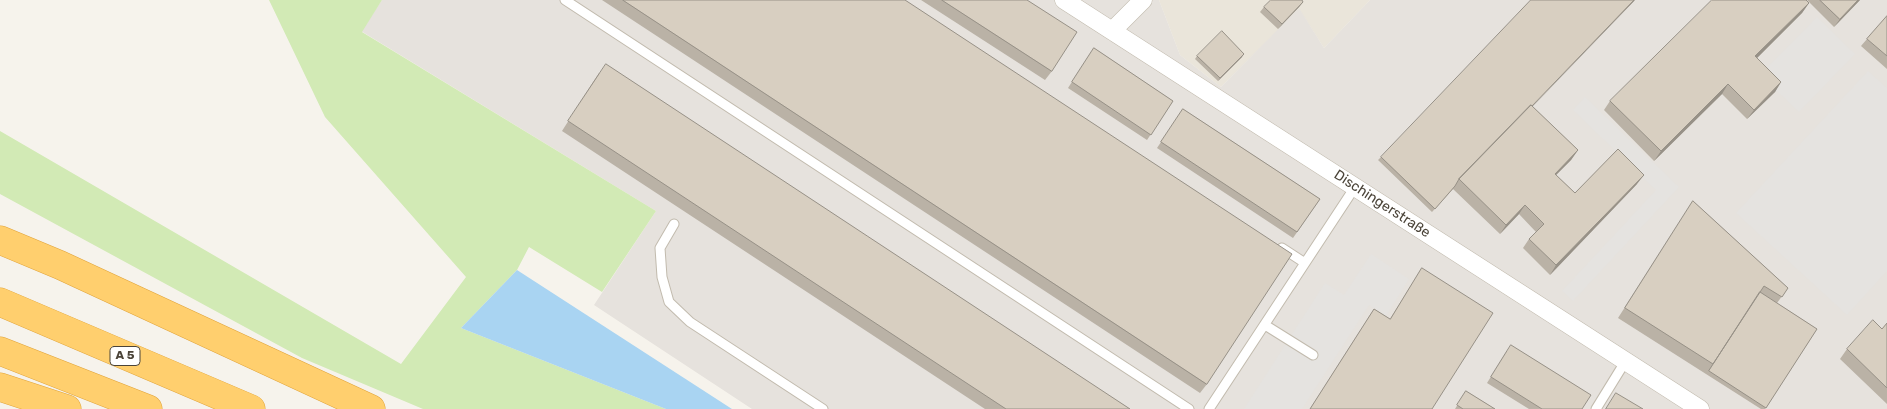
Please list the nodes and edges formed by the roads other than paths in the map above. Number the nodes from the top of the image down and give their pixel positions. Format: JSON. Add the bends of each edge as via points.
{"nodes":[{"id":1,"x":565,"y":0,"type":"edge"},
{"id":2,"x":1064,"y":0,"type":"edge"},
{"id":3,"x":1143,"y":0,"type":"edge"},
{"id":4,"x":1112,"y":31,"type":"junction"},
{"id":5,"x":1355,"y":187,"type":"junction"},
{"id":6,"x":674,"y":224,"type":"dead end"},
{"id":7,"x":0,"y":229,"type":"edge"},
{"id":8,"x":0,"y":240,"type":"edge"},
{"id":9,"x":1272,"y":242,"type":"edge"},
{"id":10,"x":1305,"y":263,"type":"junction"},
{"id":11,"x":60,"y":265,"type":"junction"},
{"id":12,"x":0,"y":302,"type":"edge"},
{"id":13,"x":1265,"y":325,"type":"junction"},
{"id":14,"x":0,"y":351,"type":"edge"},
{"id":15,"x":1313,"y":355,"type":"dead end"},
{"id":16,"x":1625,"y":362,"type":"junction"},
{"id":17,"x":0,"y":387,"type":"edge"},
{"id":18,"x":67,"y":409,"type":"edge"},
{"id":19,"x":148,"y":409,"type":"edge"},
{"id":20,"x":251,"y":409,"type":"edge"},
{"id":21,"x":371,"y":409,"type":"edge"},
{"id":22,"x":823,"y":409,"type":"edge"},
{"id":23,"x":1189,"y":409,"type":"edge"},
{"id":24,"x":1209,"y":409,"type":"edge"},
{"id":25,"x":1596,"y":409,"type":"edge"},
{"id":26,"x":1700,"y":409,"type":"edge"}],
"edges":[{"from":1,"to":23,"type":"lane"},
{"from":2,"to":4,"type":"street","name":"Dischingerstraße"},
{"from":3,"to":4,"type":"street"},
{"from":4,"to":5,"type":"street","name":"Dischingerstraße"},
{"from":5,"to":10,"type":"lane"},
{"from":5,"to":16,"type":"street","name":"Dischingerstraße"},
{"from":6,"to":22,"type":"lane","via":[[660,248],[662,277],[669,302],[690,322]]},
{"from":7,"to":11,"type":"highway"},
{"from":8,"to":11,"type":"highway"},
{"from":9,"to":10,"type":"lane"},
{"from":10,"to":13,"type":"lane"},
{"from":11,"to":21,"type":"highway"},
{"from":12,"to":20,"type":"highway","number":"A 5"},
{"from":13,"to":15,"type":"lane"},
{"from":13,"to":24,"type":"lane"},
{"from":14,"to":19,"type":"highway"},
{"from":16,"to":25,"type":"lane"},
{"from":16,"to":26,"type":"street","name":"Dischingerstraße"},
{"from":17,"to":18,"type":"highway"}]}
